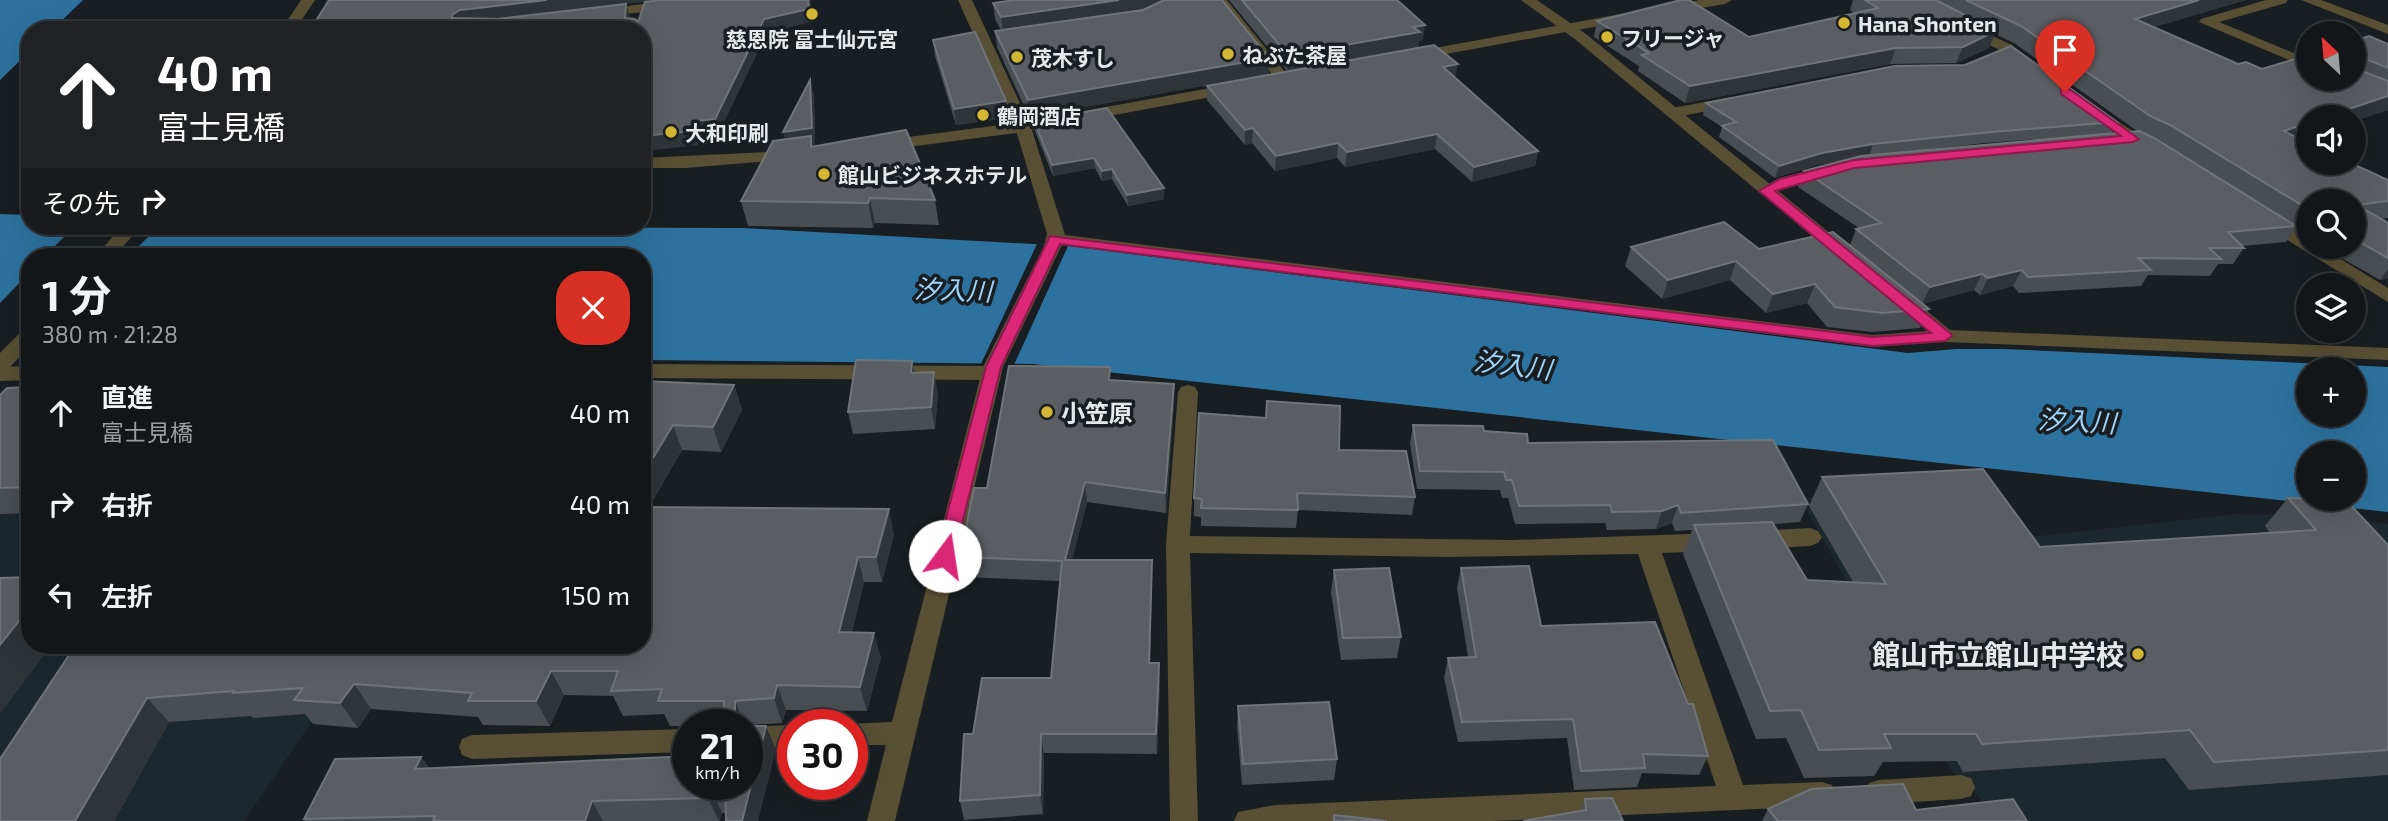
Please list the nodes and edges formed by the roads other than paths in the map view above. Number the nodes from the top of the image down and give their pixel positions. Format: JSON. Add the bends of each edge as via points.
{"nodes":[{"id":1,"x":308,"y":0,"type":"edge"},
{"id":2,"x":716,"y":0,"type":"edge"},
{"id":3,"x":965,"y":0,"type":"edge"},
{"id":4,"x":1528,"y":0,"type":"edge"},
{"id":5,"x":1725,"y":0,"type":"edge"},
{"id":6,"x":2281,"y":0,"type":"edge"},
{"id":7,"x":2308,"y":0,"type":"edge"},
{"id":8,"x":1217,"y":2,"type":"edge"},
{"id":9,"x":589,"y":15,"type":"edge"},
{"id":10,"x":294,"y":21,"type":"edge"},
{"id":11,"x":1958,"y":24,"type":"edge"},
{"id":12,"x":1565,"y":28,"type":"junction"},
{"id":13,"x":2388,"y":30,"type":"edge"},
{"id":14,"x":2007,"y":48,"type":"junction"},
{"id":15,"x":1403,"y":58,"type":"edge"},
{"id":16,"x":1983,"y":59,"type":"edge"},
{"id":17,"x":2296,"y":59,"type":"edge"},
{"id":18,"x":2040,"y":73,"type":"edge"},
{"id":19,"x":1284,"y":80,"type":"edge"},
{"id":20,"x":1244,"y":87,"type":"edge"},
{"id":21,"x":1754,"y":98,"type":"edge"},
{"id":22,"x":2073,"y":98,"type":"edge"},
{"id":23,"x":1672,"y":113,"type":"junction"},
{"id":24,"x":1023,"y":127,"type":"junction"},
{"id":25,"x":2133,"y":139,"type":"junction"},
{"id":26,"x":2105,"y":141,"type":"edge"},
{"id":27,"x":863,"y":148,"type":"edge"},
{"id":28,"x":2164,"y":155,"type":"edge"},
{"id":29,"x":801,"y":156,"type":"edge"},
{"id":30,"x":651,"y":163,"type":"edge"},
{"id":31,"x":1842,"y":167,"type":"edge"},
{"id":32,"x":1766,"y":191,"type":"junction"},
{"id":33,"x":2253,"y":211,"type":"edge"},
{"id":34,"x":124,"y":235,"type":"edge"},
{"id":35,"x":2296,"y":238,"type":"edge"},
{"id":36,"x":1054,"y":242,"type":"junction"},
{"id":37,"x":112,"y":248,"type":"edge"},
{"id":38,"x":2330,"y":259,"type":"edge"},
{"id":39,"x":1859,"y":266,"type":"edge"},
{"id":40,"x":1891,"y":292,"type":"edge"},
{"id":41,"x":2388,"y":296,"type":"edge"},
{"id":42,"x":1945,"y":336,"type":"junction"},
{"id":43,"x":21,"y":344,"type":"edge"},
{"id":44,"x":2388,"y":354,"type":"edge"},
{"id":45,"x":2,"y":366,"type":"edge"},
{"id":46,"x":993,"y":370,"type":"junction"},
{"id":47,"x":21,"y":371,"type":"edge"},
{"id":48,"x":651,"y":372,"type":"edge"},
{"id":49,"x":1188,"y":393,"type":"dead end"},
{"id":50,"x":1810,"y":537,"type":"dead end"},
{"id":51,"x":1178,"y":544,"type":"junction"},
{"id":52,"x":1647,"y":545,"type":"junction"},
{"id":53,"x":901,"y":733,"type":"junction"},
{"id":54,"x":868,"y":734,"type":"edge"},
{"id":55,"x":672,"y":741,"type":"edge"},
{"id":56,"x":472,"y":747,"type":"dead end"},
{"id":57,"x":1961,"y":787,"type":"dead end"},
{"id":58,"x":1734,"y":798,"type":"junction"},
{"id":59,"x":1266,"y":820,"type":"edge"},
{"id":60,"x":881,"y":821,"type":"edge"},
{"id":61,"x":1184,"y":821,"type":"edge"}],
"edges":[{"from":1,"to":10,"type":"street"},
{"from":2,"to":9,"type":"street","via":[[640,14]]},
{"from":3,"to":24,"type":"street","via":[[989,41]]},
{"from":4,"to":12,"type":"street"},
{"from":5,"to":12,"type":"street"},
{"from":6,"to":17,"type":"street","via":[[2206,22]]},
{"from":7,"to":13,"type":"street"},
{"from":8,"to":19,"type":"street"},
{"from":11,"to":14,"type":"street"},
{"from":12,"to":15,"type":"street"},
{"from":12,"to":23,"type":"street"},
{"from":14,"to":16,"type":"street"},
{"from":14,"to":18,"type":"street"},
{"from":20,"to":24,"type":"street"},
{"from":21,"to":23,"type":"street"},
{"from":22,"to":25,"type":"street"},
{"from":23,"to":32,"type":"street"},
{"from":24,"to":27,"type":"street"},
{"from":24,"to":36,"type":"street","via":[[1056,234]]},
{"from":25,"to":26,"type":"street"},
{"from":25,"to":28,"type":"street"},
{"from":29,"to":30,"type":"street"},
{"from":31,"to":32,"type":"street"},
{"from":32,"to":39,"type":"street"},
{"from":33,"to":35,"type":"street"},
{"from":34,"to":37,"type":"street"},
{"from":36,"to":42,"type":"street","via":[[1873,341]]},
{"from":36,"to":46,"type":"street"},
{"from":38,"to":41,"type":"street"},
{"from":40,"to":42,"type":"street"},
{"from":42,"to":44,"type":"street"},
{"from":43,"to":45,"type":"street"},
{"from":45,"to":47,"type":"street"},
{"from":46,"to":48,"type":"street"},
{"from":46,"to":53,"type":"street"},
{"from":49,"to":51,"type":"street"},
{"from":50,"to":52,"type":"street"},
{"from":51,"to":52,"type":"street","via":[[1400,551]]},
{"from":51,"to":61,"type":"street"},
{"from":52,"to":58,"type":"street"},
{"from":53,"to":54,"type":"street"},
{"from":53,"to":60,"type":"street"},
{"from":55,"to":56,"type":"street"},
{"from":57,"to":58,"type":"street"},
{"from":58,"to":59,"type":"street"}]}
